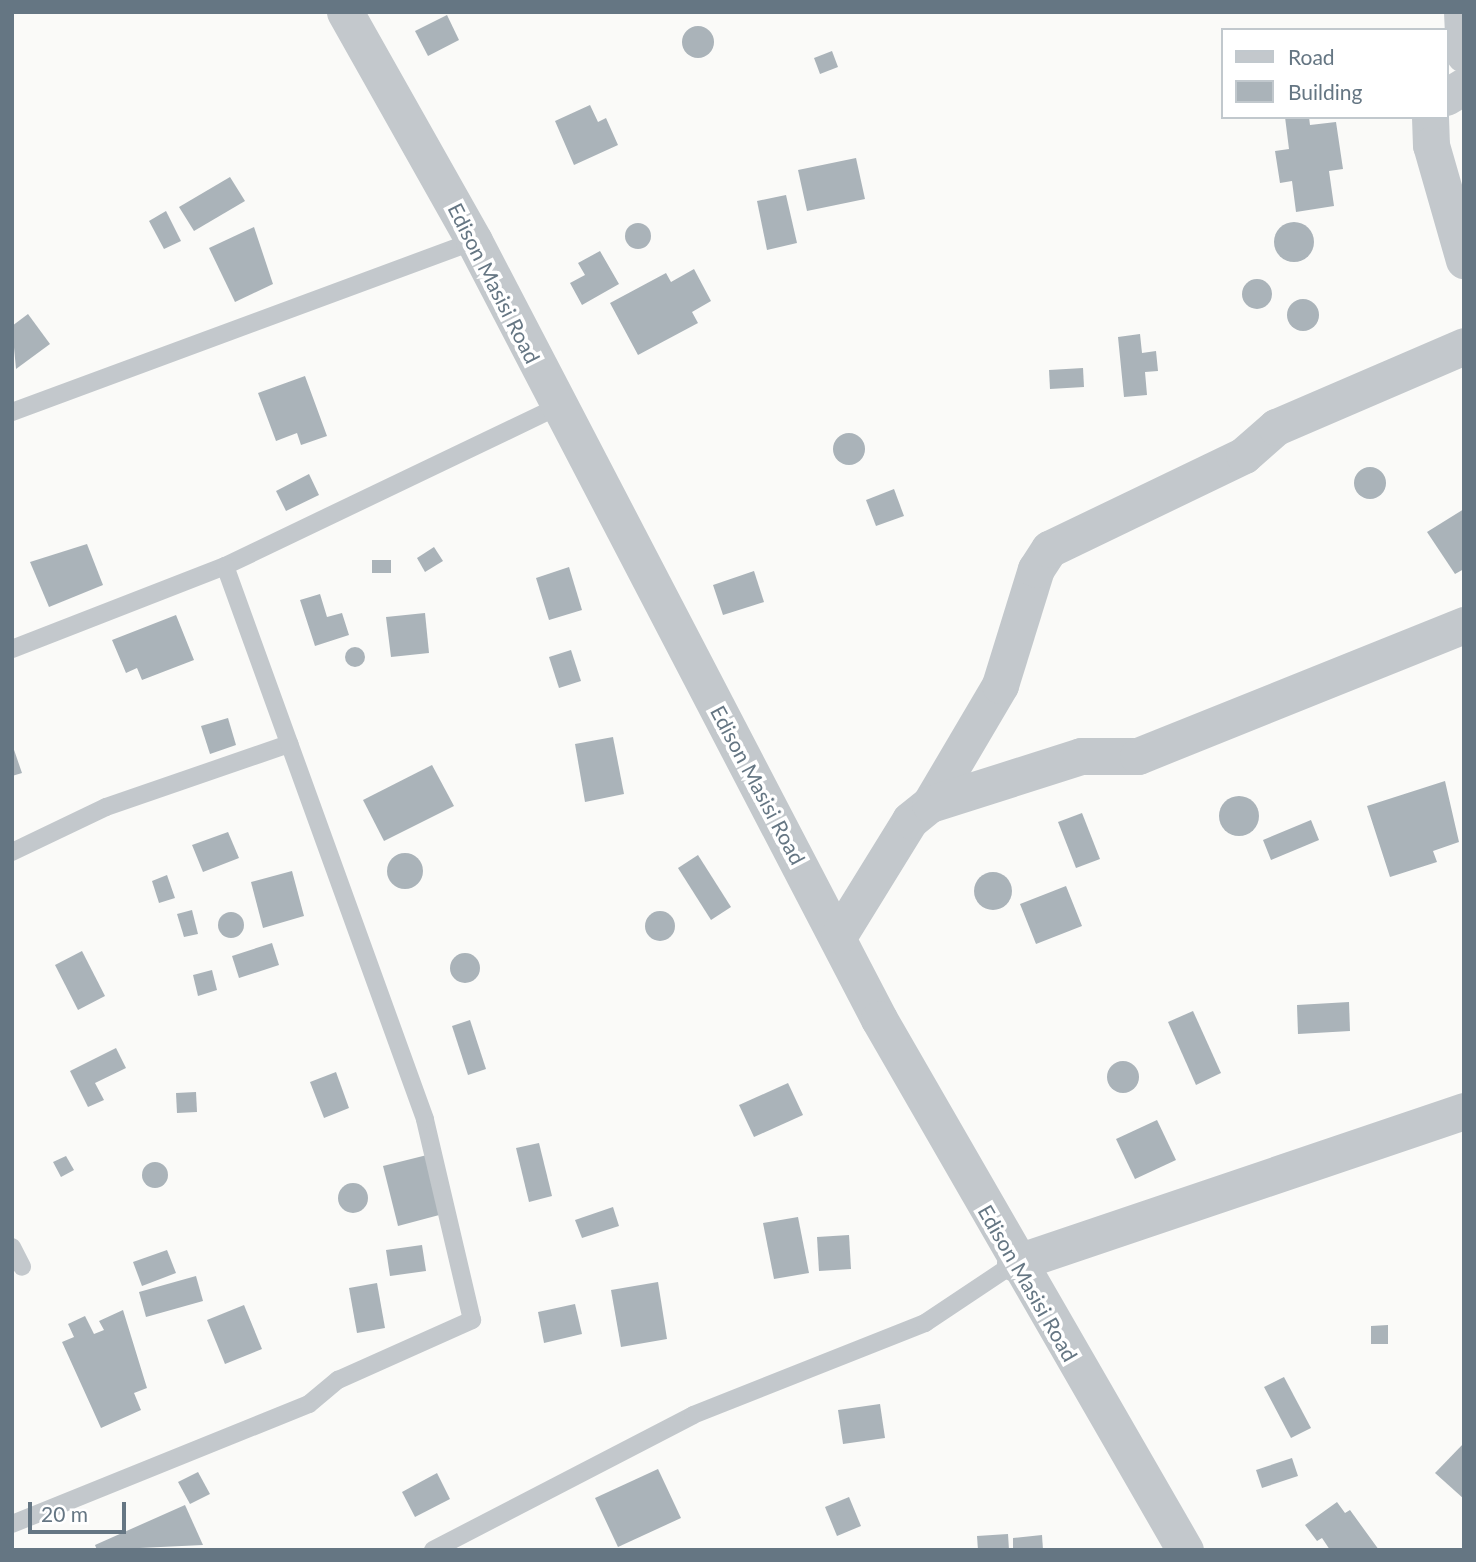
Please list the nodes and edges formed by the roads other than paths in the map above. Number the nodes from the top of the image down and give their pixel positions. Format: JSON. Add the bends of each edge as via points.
{"nodes":[{"id":1,"x":345,"y":12,"type":"edge"},
{"id":2,"x":1462,"y":12,"type":"edge"},
{"id":3,"x":1464,"y":54,"type":"edge"},
{"id":4,"x":1464,"y":86,"type":"edge"},
{"id":5,"x":1448,"y":96,"type":"edge"},
{"id":6,"x":1430,"y":119,"type":"edge"},
{"id":7,"x":474,"y":241,"type":"junction"},
{"id":8,"x":1464,"y":260,"type":"edge"},
{"id":9,"x":1464,"y":346,"type":"edge"},
{"id":10,"x":557,"y":407,"type":"junction"},
{"id":11,"x":12,"y":412,"type":"edge"},
{"id":12,"x":225,"y":566,"type":"junction"},
{"id":13,"x":1464,"y":625,"type":"edge"},
{"id":14,"x":12,"y":649,"type":"edge"},
{"id":15,"x":289,"y":744,"type":"junction"},
{"id":16,"x":930,"y":804,"type":"junction"},
{"id":17,"x":12,"y":852,"type":"edge"},
{"id":18,"x":839,"y":935,"type":"junction"},
{"id":19,"x":1464,"y":1111,"type":"edge"},
{"id":20,"x":12,"y":1247,"type":"edge"},
{"id":21,"x":1015,"y":1264,"type":"junction"},
{"id":22,"x":22,"y":1267,"type":"dead end"},
{"id":23,"x":12,"y":1524,"type":"edge"},
{"id":24,"x":433,"y":1550,"type":"edge"},
{"id":25,"x":1185,"y":1550,"type":"edge"}],
"edges":[{"from":1,"to":7,"type":"street","name":"Edison Masisi Road"},
{"from":2,"to":3,"type":"street"},
{"from":4,"to":5,"type":"street"},
{"from":6,"to":8,"type":"street","via":[[1431,145]]},
{"from":7,"to":10,"type":"street","name":"Edison Masisi Road"},
{"from":7,"to":11,"type":"lane"},
{"from":9,"to":16,"type":"street","via":[[1276,427],[1244,455],[1048,549],[1036,569],[1000,685]]},
{"from":10,"to":12,"type":"lane"},
{"from":10,"to":18,"type":"street","name":"Edison Masisi Road"},
{"from":12,"to":14,"type":"lane"},
{"from":12,"to":15,"type":"lane"},
{"from":13,"to":16,"type":"street","via":[[1138,756],[1081,756]]},
{"from":15,"to":17,"type":"lane","via":[[106,807]]},
{"from":15,"to":23,"type":"lane","via":[[425,1119],[472,1320],[338,1380],[309,1404],[251,1430]]},
{"from":16,"to":18,"type":"street","via":[[910,820]]},
{"from":18,"to":21,"type":"street","name":"Edison Masisi Road"},
{"from":19,"to":21,"type":"street"},
{"from":20,"to":22,"type":"lane"},
{"from":21,"to":24,"type":"lane","via":[[925,1323],[693,1415]]},
{"from":21,"to":25,"type":"street","name":"Edison Masisi Road"}]}
